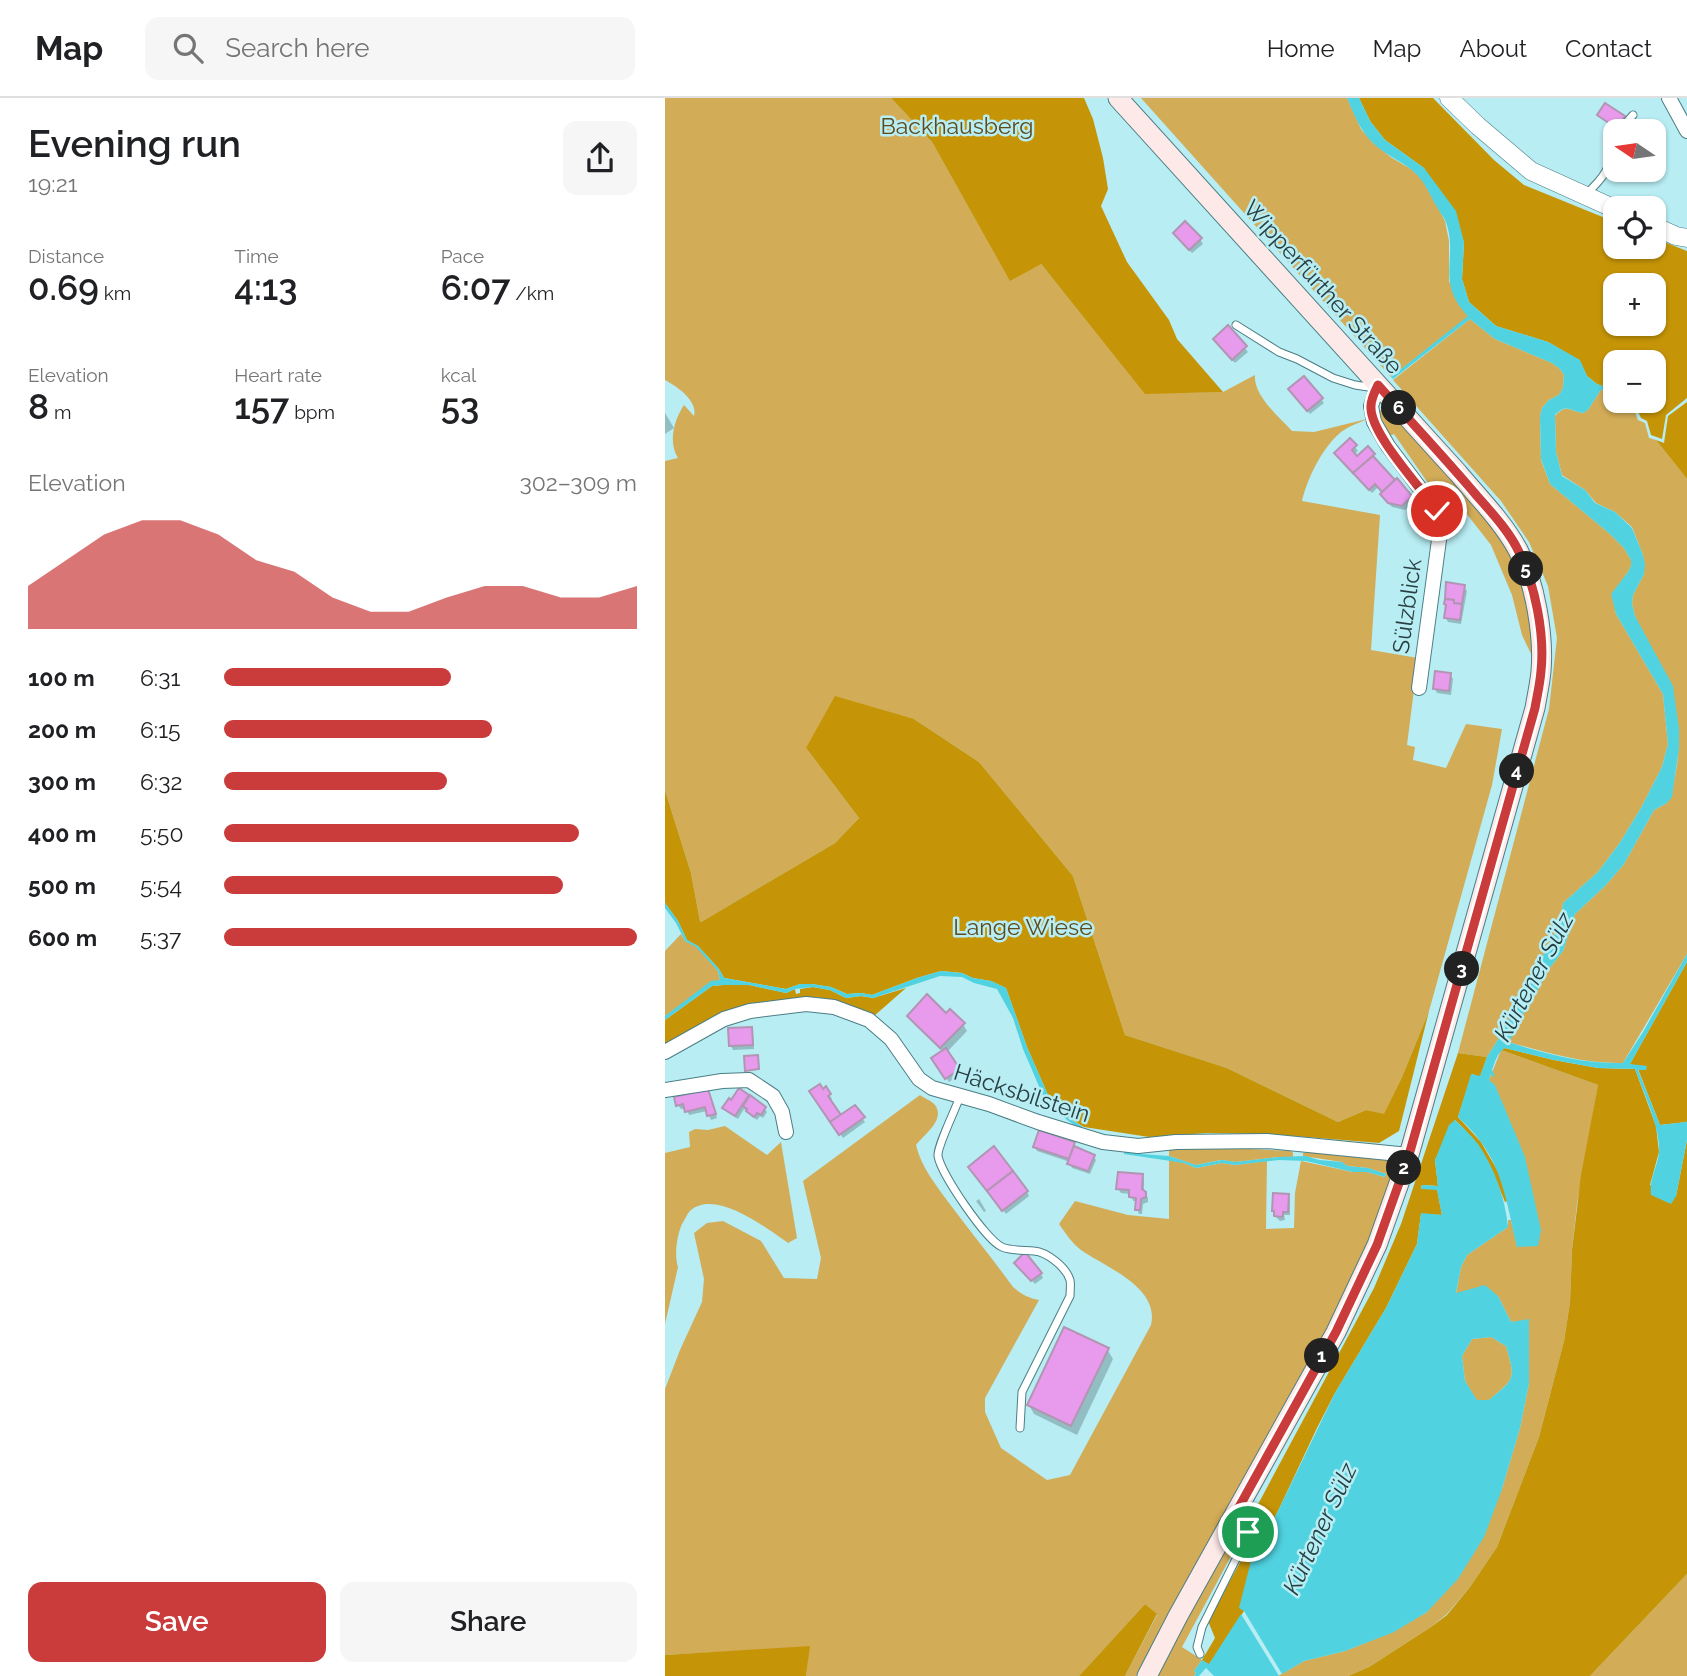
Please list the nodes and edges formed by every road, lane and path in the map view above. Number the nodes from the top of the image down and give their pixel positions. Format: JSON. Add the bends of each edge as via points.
{"nodes":[{"id":1,"x":1118,"y":98,"type":"edge"},
{"id":2,"x":1449,"y":98,"type":"edge"},
{"id":3,"x":1669,"y":98,"type":"edge"},
{"id":4,"x":1633,"y":115,"type":"dead end"},
{"id":5,"x":1630,"y":119,"type":"edge"},
{"id":6,"x":1687,"y":131,"type":"edge"},
{"id":7,"x":1603,"y":177,"type":"edge"},
{"id":8,"x":1585,"y":195,"type":"junction"},
{"id":9,"x":1603,"y":203,"type":"edge"},
{"id":10,"x":1666,"y":231,"type":"edge"},
{"id":11,"x":1687,"y":238,"type":"edge"},
{"id":12,"x":1236,"y":325,"type":"dead end"},
{"id":13,"x":1377,"y":387,"type":"junction"},
{"id":14,"x":1419,"y":688,"type":"dead end"},
{"id":15,"x":665,"y":1052,"type":"edge"},
{"id":16,"x":665,"y":1090,"type":"edge"},
{"id":17,"x":960,"y":1096,"type":"junction"},
{"id":18,"x":786,"y":1132,"type":"dead end"},
{"id":19,"x":1409,"y":1155,"type":"junction"},
{"id":20,"x":1020,"y":1428,"type":"dead end"},
{"id":21,"x":1233,"y":1518,"type":"junction"},
{"id":22,"x":1200,"y":1654,"type":"dead end"},
{"id":23,"x":1147,"y":1676,"type":"edge"}],
"edges":[{"from":1,"to":13,"type":"main road","name":"Wipperfürther Straße"},
{"from":2,"to":8,"type":"street","via":[[1531,171]]},
{"from":3,"to":6,"type":"street"},
{"from":4,"to":5,"type":"lane"},
{"from":7,"to":8,"type":"lane"},
{"from":8,"to":9,"type":"street"},
{"from":10,"to":11,"type":"street"},
{"from":12,"to":13,"type":"lane","via":[[1333,378]]},
{"from":13,"to":14,"type":"street","name":"Sülzblick","via":[[1371,406],[1374,422],[1437,511],[1441,525]]},
{"from":13,"to":19,"type":"main road","name":"Wipperfürther Straße","via":[[1458,473],[1518,550],[1530,580],[1541,640],[1542,670],[1535,708]]},
{"from":15,"to":17,"type":"street","name":"Häcksbilstein","via":[[724,1019],[750,1011],[806,1004],[834,1007],[869,1020],[891,1039],[919,1079]]},
{"from":16,"to":18,"type":"street","via":[[749,1080],[773,1096]]},
{"from":17,"to":19,"type":"street","name":"Häcksbilstein","via":[[1103,1142],[1138,1146],[1267,1141]]},
{"from":17,"to":20,"type":"lane","via":[[938,1154],[954,1188],[1002,1247],[1038,1251],[1065,1269],[1071,1281],[1070,1296],[1022,1392]]},
{"from":19,"to":21,"type":"main road","name":"Wipperfürther Straße","via":[[1377,1245],[1336,1332]]},
{"from":21,"to":22,"type":"lane","via":[[1245,1524],[1248,1532],[1202,1627],[1197,1647]]},
{"from":21,"to":23,"type":"main road","name":"Wipperfürther Straße"}]}
